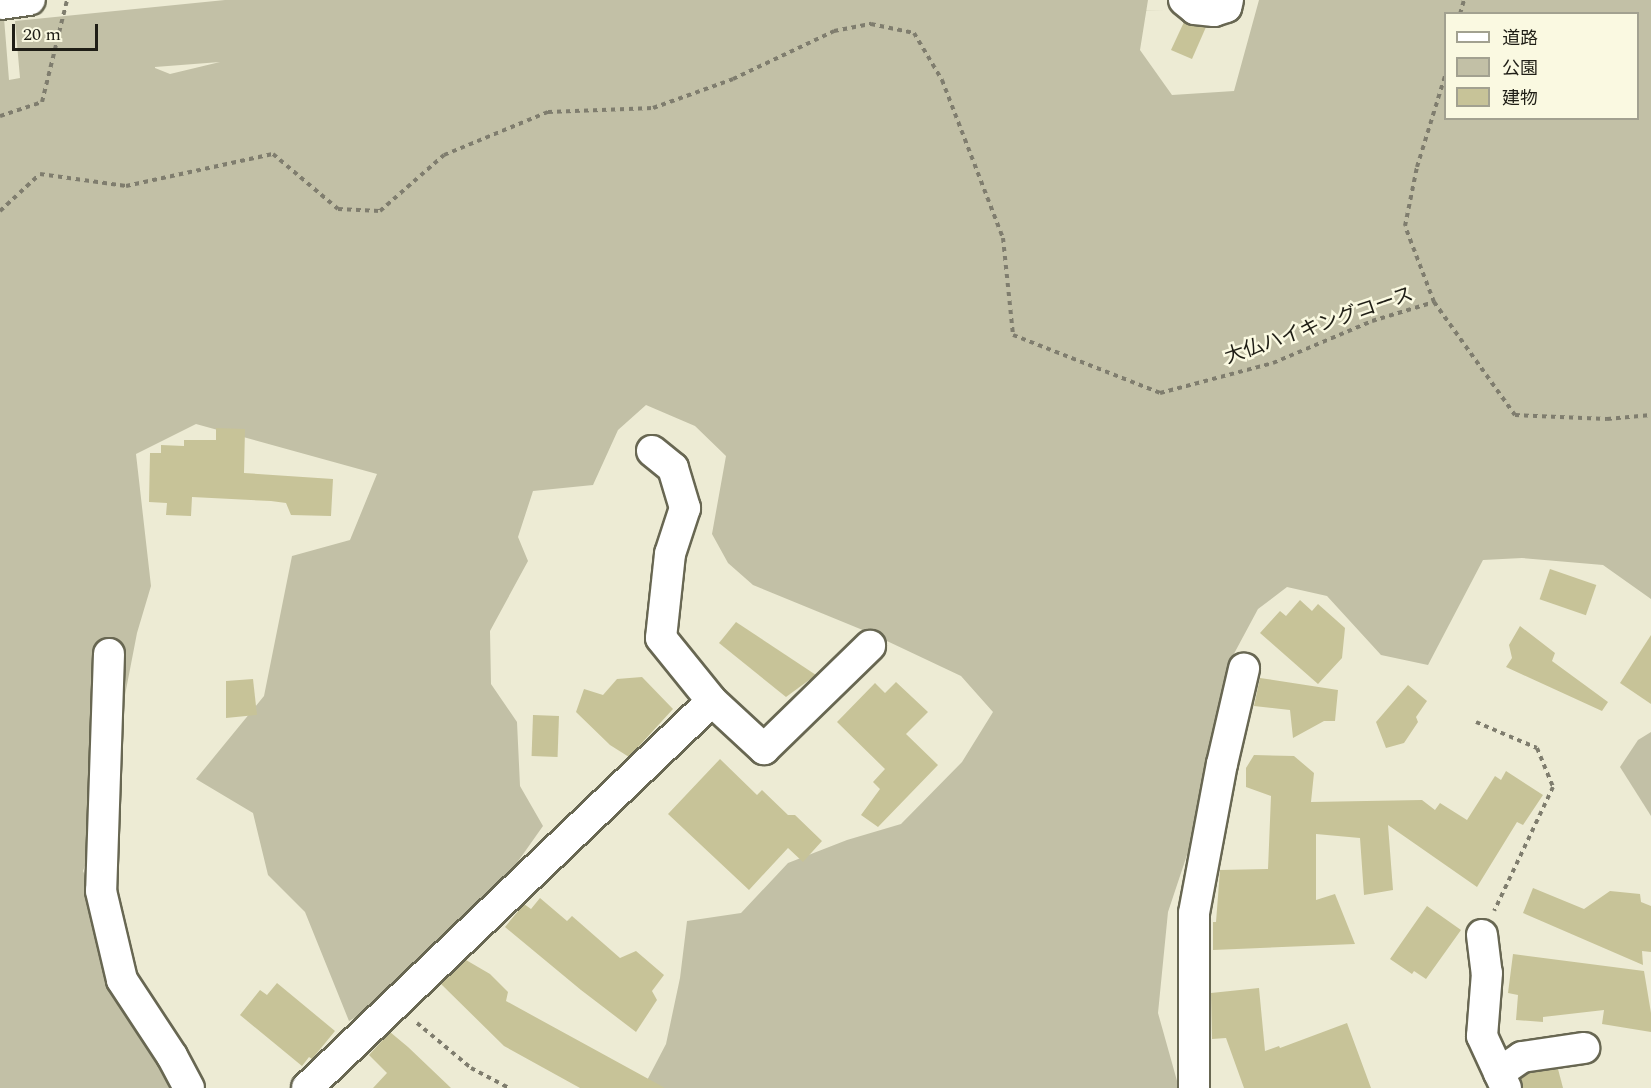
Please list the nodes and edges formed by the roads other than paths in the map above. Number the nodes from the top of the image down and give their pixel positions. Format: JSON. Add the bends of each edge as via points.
{"nodes":[{"id":1,"x":30,"y":0,"type":"edge"},
{"id":2,"x":1184,"y":0,"type":"edge"},
{"id":3,"x":0,"y":4,"type":"edge"},
{"id":4,"x":1232,"y":10,"type":"edge"},
{"id":5,"x":652,"y":451,"type":"dead end"},
{"id":6,"x":870,"y":646,"type":"dead end"},
{"id":7,"x":108,"y":654,"type":"dead end"},
{"id":8,"x":1244,"y":669,"type":"dead end"},
{"id":9,"x":712,"y":701,"type":"junction"},
{"id":10,"x":1482,"y":936,"type":"road end"},
{"id":11,"x":1584,"y":1048,"type":"dead end"},
{"id":12,"x":1502,"y":1080,"type":"edge"},
{"id":13,"x":189,"y":1088,"type":"edge"},
{"id":14,"x":307,"y":1088,"type":"edge"},
{"id":15,"x":1194,"y":1088,"type":"edge"}],
"edges":[{"from":1,"to":3,"type":"street"},
{"from":2,"to":4,"type":"street","via":[[1195,9]]},
{"from":5,"to":9,"type":"street","via":[[673,468],[685,508],[670,554],[661,638]]},
{"from":6,"to":9,"type":"street","via":[[764,749]]},
{"from":7,"to":13,"type":"street","via":[[101,891],[122,980]]},
{"from":8,"to":15,"type":"street","via":[[1194,913]]},
{"from":9,"to":14,"type":"street"},
{"from":10,"to":12,"type":"street","via":[[1487,973],[1482,1036]]},
{"from":11,"to":12,"type":"street","via":[[1522,1057]]}]}
